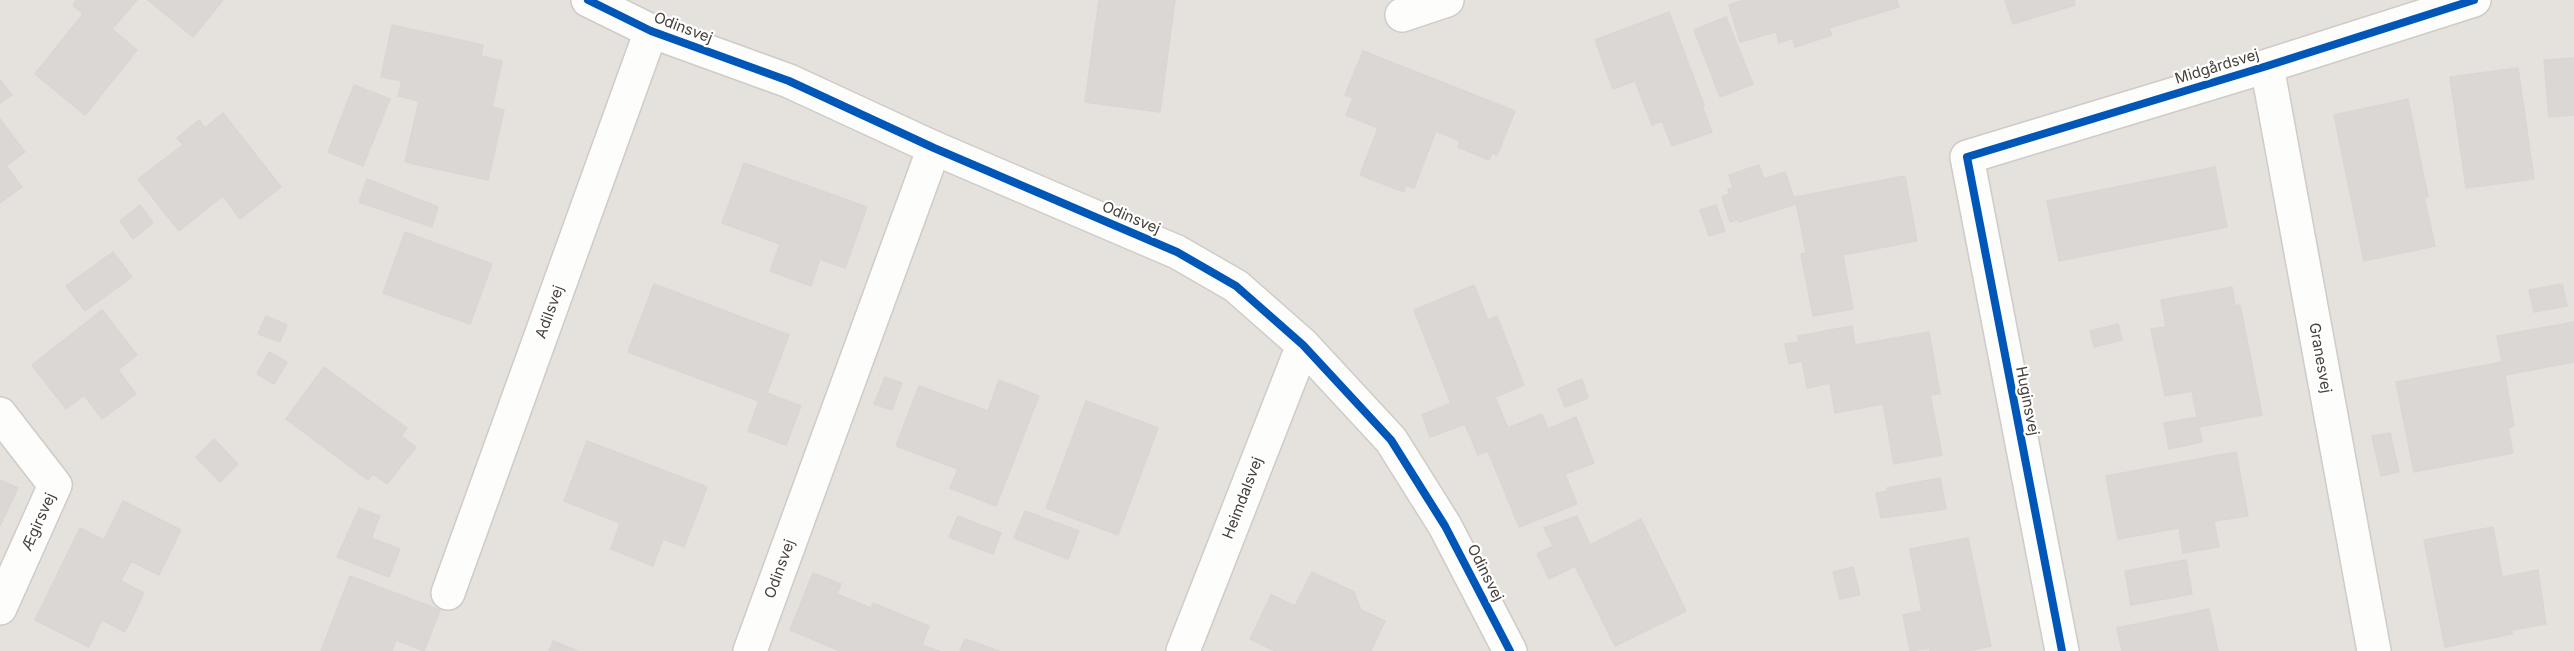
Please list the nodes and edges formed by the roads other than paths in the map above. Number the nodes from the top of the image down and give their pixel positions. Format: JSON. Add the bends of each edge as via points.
{"nodes":[{"id":1,"x":588,"y":0,"type":"edge"},
{"id":2,"x":1447,"y":0,"type":"edge"},
{"id":3,"x":2474,"y":0,"type":"edge"},
{"id":4,"x":1402,"y":15,"type":"dead end"},
{"id":5,"x":651,"y":31,"type":"junction"},
{"id":6,"x":2267,"y":66,"type":"junction"},
{"id":7,"x":934,"y":148,"type":"junction"},
{"id":8,"x":1967,"y":157,"type":"joint"},
{"id":9,"x":1303,"y":345,"type":"junction"},
{"id":10,"x":0,"y":414,"type":"edge"},
{"id":11,"x":448,"y":593,"type":"dead end"},
{"id":12,"x":0,"y":608,"type":"edge"},
{"id":13,"x":750,"y":651,"type":"edge"},
{"id":14,"x":1183,"y":651,"type":"edge"},
{"id":15,"x":1510,"y":651,"type":"edge"},
{"id":16,"x":2062,"y":651,"type":"edge"},
{"id":17,"x":2374,"y":651,"type":"edge"}],
"edges":[{"from":1,"to":5,"type":"street","name":"Odinsvej"},
{"from":2,"to":4,"type":"street"},
{"from":3,"to":6,"type":"street","name":"Midgårdsvej"},
{"from":5,"to":7,"type":"street","name":"Odinsvej","via":[[789,81]]},
{"from":5,"to":11,"type":"street","name":"Adilsvej"},
{"from":6,"to":8,"type":"street","name":"Midgårdsvej"},
{"from":6,"to":17,"type":"street","name":"Granesvej"},
{"from":7,"to":9,"type":"street","name":"Odinsvej","via":[[1177,252],[1236,286]]},
{"from":7,"to":13,"type":"street","name":"Odinsvej"},
{"from":8,"to":16,"type":"street","name":"Huginsvej"},
{"from":9,"to":14,"type":"street","name":"Heimdalsvej"},
{"from":9,"to":15,"type":"street","name":"Odinsvej","via":[[1391,440],[1445,526]]},
{"from":10,"to":12,"type":"street","name":"Ægirsvej","via":[[55,485]]}]}
